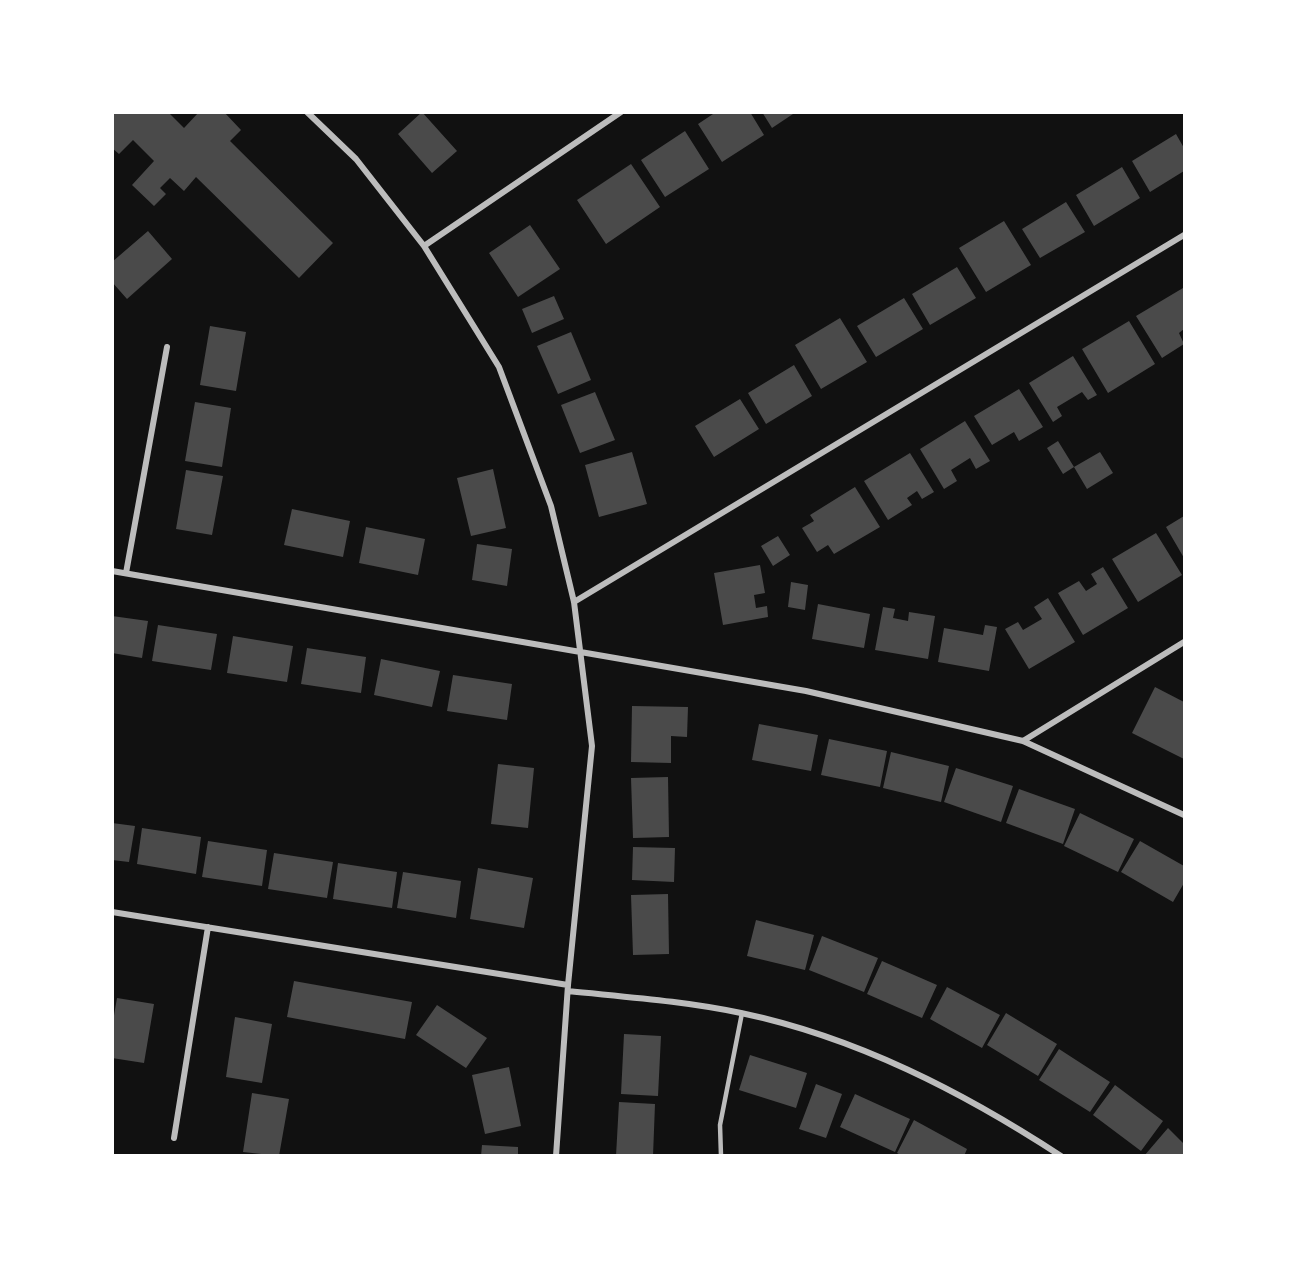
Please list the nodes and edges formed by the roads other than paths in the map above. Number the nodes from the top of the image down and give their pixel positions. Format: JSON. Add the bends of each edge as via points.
{"nodes":[{"id":1,"x":307,"y":112,"type":"edge"},
{"id":2,"x":621,"y":112,"type":"edge"},
{"id":3,"x":1185,"y":236,"type":"edge"},
{"id":4,"x":424,"y":246,"type":"junction"},
{"id":5,"x":167,"y":347,"type":"dead end"},
{"id":6,"x":112,"y":571,"type":"edge"},
{"id":7,"x":126,"y":573,"type":"junction"},
{"id":8,"x":574,"y":602,"type":"junction"},
{"id":9,"x":1185,"y":642,"type":"edge"},
{"id":10,"x":580,"y":651,"type":"junction"},
{"id":11,"x":1023,"y":741,"type":"junction"},
{"id":12,"x":1185,"y":815,"type":"edge"},
{"id":13,"x":112,"y":912,"type":"edge"},
{"id":14,"x":208,"y":927,"type":"junction"},
{"id":15,"x":568,"y":988,"type":"junction"},
{"id":16,"x":742,"y":1013,"type":"junction"},
{"id":17,"x":174,"y":1138,"type":"dead end"},
{"id":18,"x":556,"y":1155,"type":"edge"},
{"id":19,"x":721,"y":1155,"type":"edge"},
{"id":20,"x":1060,"y":1155,"type":"edge"}],
"edges":[{"from":1,"to":4,"type":"street","via":[[356,159]]},
{"from":2,"to":4,"type":"street"},
{"from":3,"to":8,"type":"street"},
{"from":4,"to":8,"type":"street","via":[[499,367],[551,506]]},
{"from":5,"to":7,"type":"street"},
{"from":6,"to":7,"type":"street"},
{"from":7,"to":10,"type":"street"},
{"from":8,"to":10,"type":"street"},
{"from":9,"to":11,"type":"street"},
{"from":10,"to":11,"type":"street","via":[[806,691]]},
{"from":10,"to":15,"type":"street","via":[[592,746]]},
{"from":11,"to":12,"type":"street"},
{"from":13,"to":14,"type":"street"},
{"from":14,"to":15,"type":"street"},
{"from":14,"to":17,"type":"street"},
{"from":15,"to":16,"type":"street"},
{"from":15,"to":18,"type":"street"},
{"from":16,"to":19,"type":"lane","via":[[720,1125]]},
{"from":16,"to":20,"type":"street","via":[[878,1056],[1001,1117]]}]}
